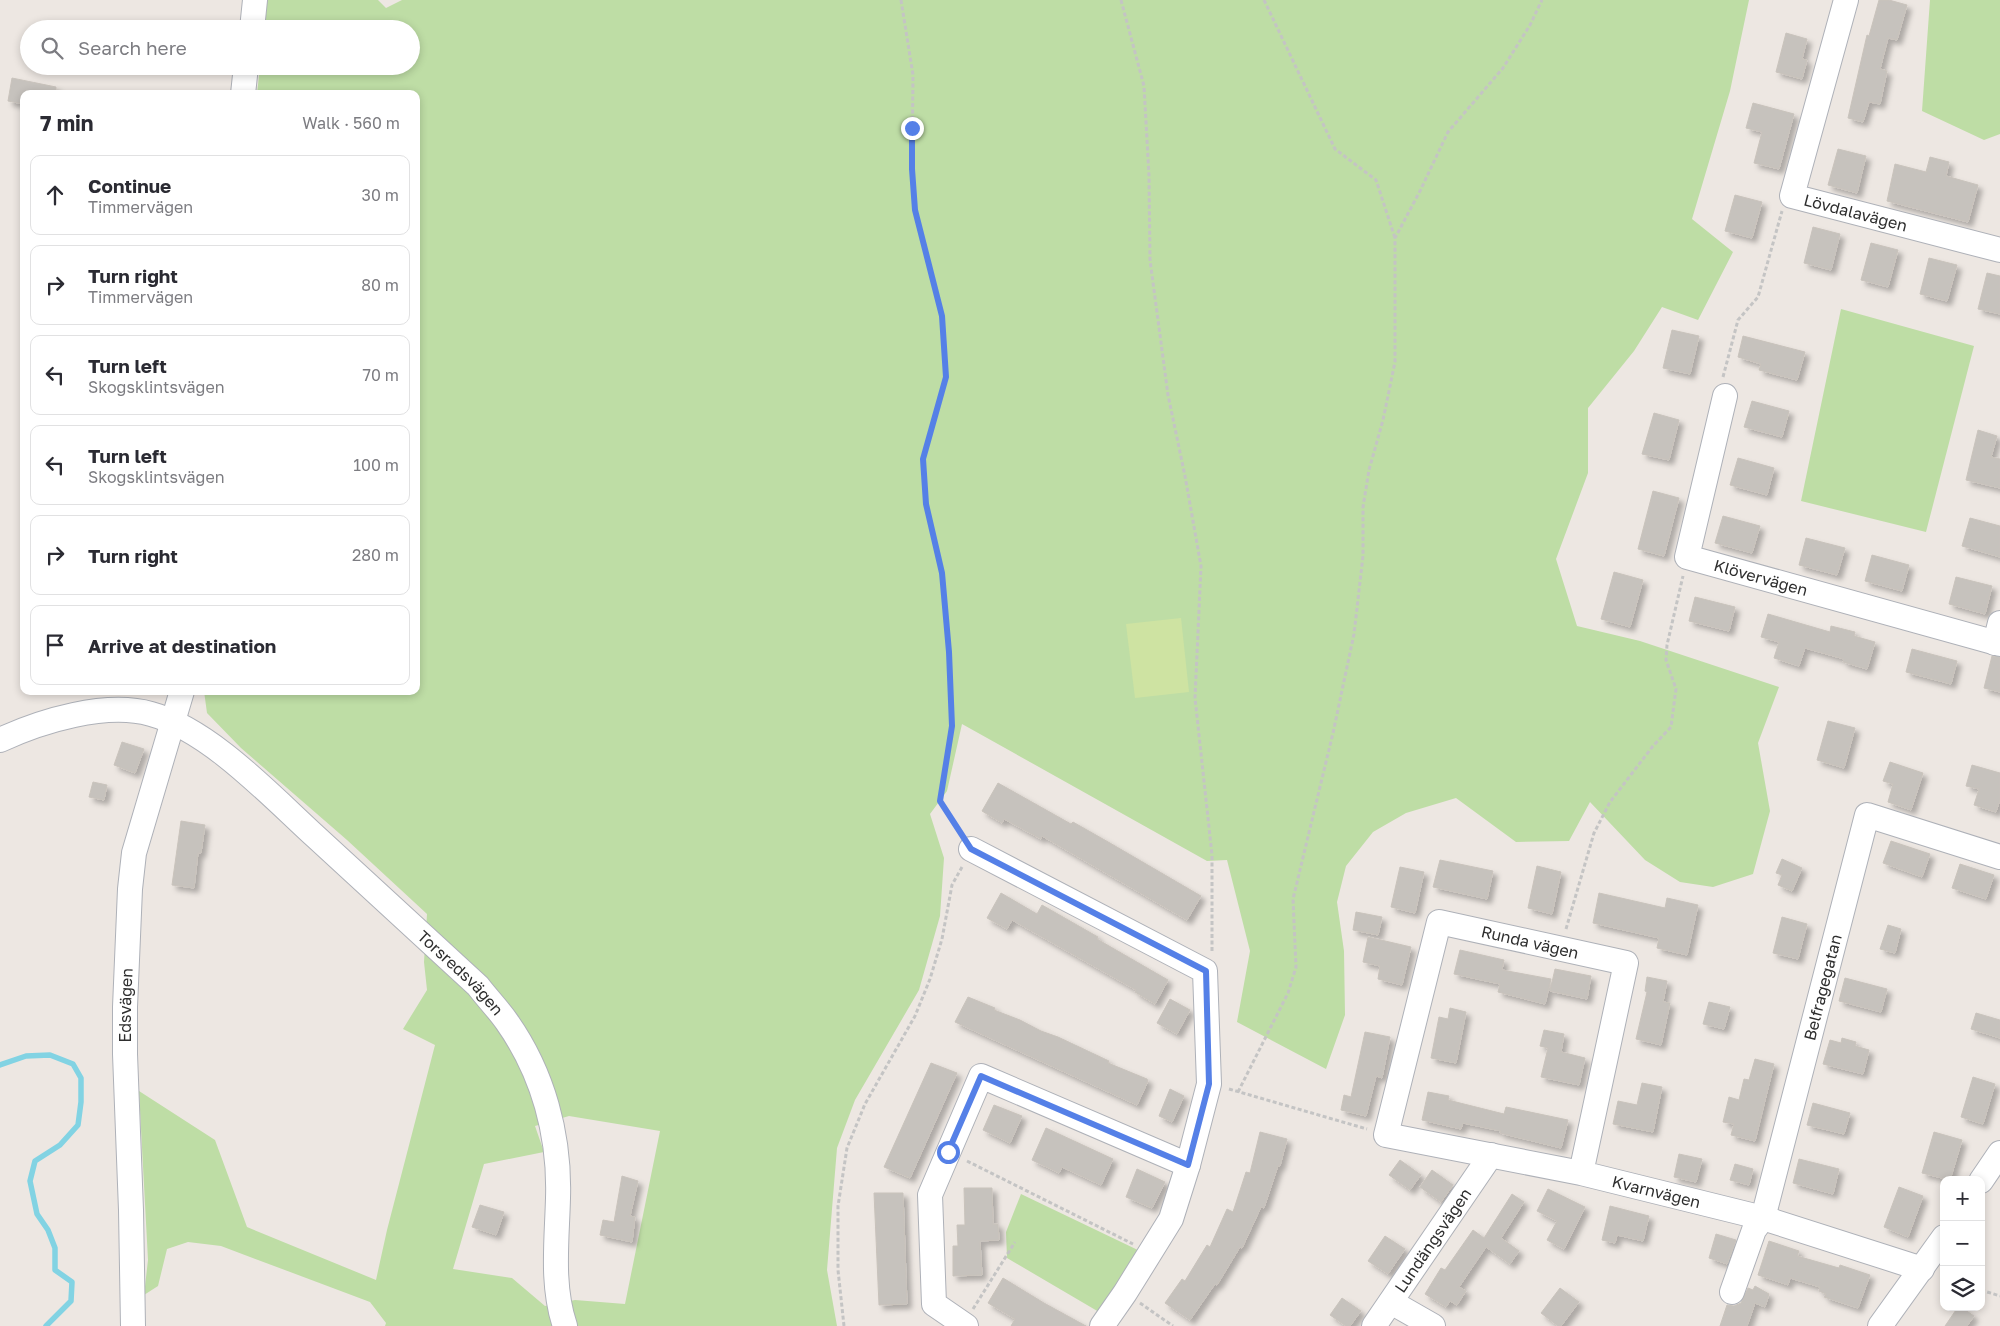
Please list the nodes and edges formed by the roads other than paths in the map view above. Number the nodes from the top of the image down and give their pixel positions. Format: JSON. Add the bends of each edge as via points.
{"nodes":[{"id":1,"x":255,"y":0,"type":"edge"},
{"id":2,"x":1846,"y":0,"type":"edge"},
{"id":3,"x":253,"y":20,"type":"edge"},
{"id":4,"x":245,"y":75,"type":"edge"},
{"id":5,"x":243,"y":90,"type":"edge"},
{"id":6,"x":2000,"y":250,"type":"edge"},
{"id":7,"x":1725,"y":396,"type":"road end"},
{"id":8,"x":1998,"y":637,"type":"edge"},
{"id":9,"x":181,"y":695,"type":"edge"},
{"id":10,"x":174,"y":721,"type":"junction"},
{"id":11,"x":0,"y":740,"type":"edge"},
{"id":12,"x":971,"y":849,"type":"road end"},
{"id":13,"x":2000,"y":857,"type":"edge"},
{"id":14,"x":1386,"y":1134,"type":"joint"},
{"id":15,"x":2000,"y":1153,"type":"edge"},
{"id":16,"x":1491,"y":1155,"type":"junction"},
{"id":17,"x":1188,"y":1165,"type":"junction"},
{"id":18,"x":1581,"y":1173,"type":"junction"},
{"id":19,"x":1984,"y":1176,"type":"edge"},
{"id":20,"x":1763,"y":1218,"type":"junction"},
{"id":21,"x":1940,"y":1243,"type":"edge"},
{"id":22,"x":1922,"y":1269,"type":"junction"},
{"id":23,"x":1732,"y":1292,"type":"dead end"},
{"id":24,"x":1391,"y":1302,"type":"junction"},
{"id":25,"x":1882,"y":1325,"type":"edge"},
{"id":26,"x":132,"y":1326,"type":"edge"},
{"id":27,"x":565,"y":1326,"type":"edge"},
{"id":28,"x":965,"y":1326,"type":"edge"},
{"id":29,"x":1102,"y":1326,"type":"edge"},
{"id":30,"x":1374,"y":1326,"type":"edge"},
{"id":31,"x":1433,"y":1326,"type":"edge"}],
"edges":[{"from":1,"to":3,"type":"street"},
{"from":2,"to":6,"type":"street","name":"Lövdalavägen","via":[[1792,196]]},
{"from":4,"to":5,"type":"street"},
{"from":7,"to":8,"type":"street","name":"Klövervägen","via":[[1687,557]]},
{"from":9,"to":10,"type":"street","name":"Edsvägen"},
{"from":10,"to":11,"type":"street","name":"Torsredsvägen","via":[[126,710],[100,711],[31,727]]},
{"from":10,"to":26,"type":"street","name":"Edsvägen","via":[[134,852],[130,889],[125,1054],[132,1210]]},
{"from":10,"to":27,"type":"street","name":"Torsredsvägen","via":[[222,754],[264,790],[478,986],[507,1022],[536,1073],[557,1154],[556,1277]]},
{"from":12,"to":17,"type":"street","via":[[1206,971],[1209,1084]]},
{"from":13,"to":20,"type":"street","name":"Belfragegatan","via":[[1867,815]]},
{"from":14,"to":16,"type":"street","name":"Kvarnvägen"},
{"from":14,"to":18,"type":"street","name":"Runda vägen","via":[[1439,922],[1626,964]]},
{"from":15,"to":19,"type":"street"},
{"from":16,"to":18,"type":"street","name":"Kvarnvägen"},
{"from":16,"to":24,"type":"street","name":"Lundängsvägen"},
{"from":17,"to":28,"type":"street","via":[[981,1076],[930,1195],[934,1304]]},
{"from":17,"to":29,"type":"street","via":[[1171,1220]]},
{"from":18,"to":20,"type":"street","name":"Kvarnvägen"},
{"from":20,"to":22,"type":"street","name":"Kvarnvägen"},
{"from":20,"to":23,"type":"street","name":"Belfragegatan","via":[[1754,1230]]},
{"from":21,"to":22,"type":"street"},
{"from":22,"to":25,"type":"street"},
{"from":24,"to":30,"type":"street","name":"Lundängsvägen"},
{"from":24,"to":31,"type":"street"}]}
